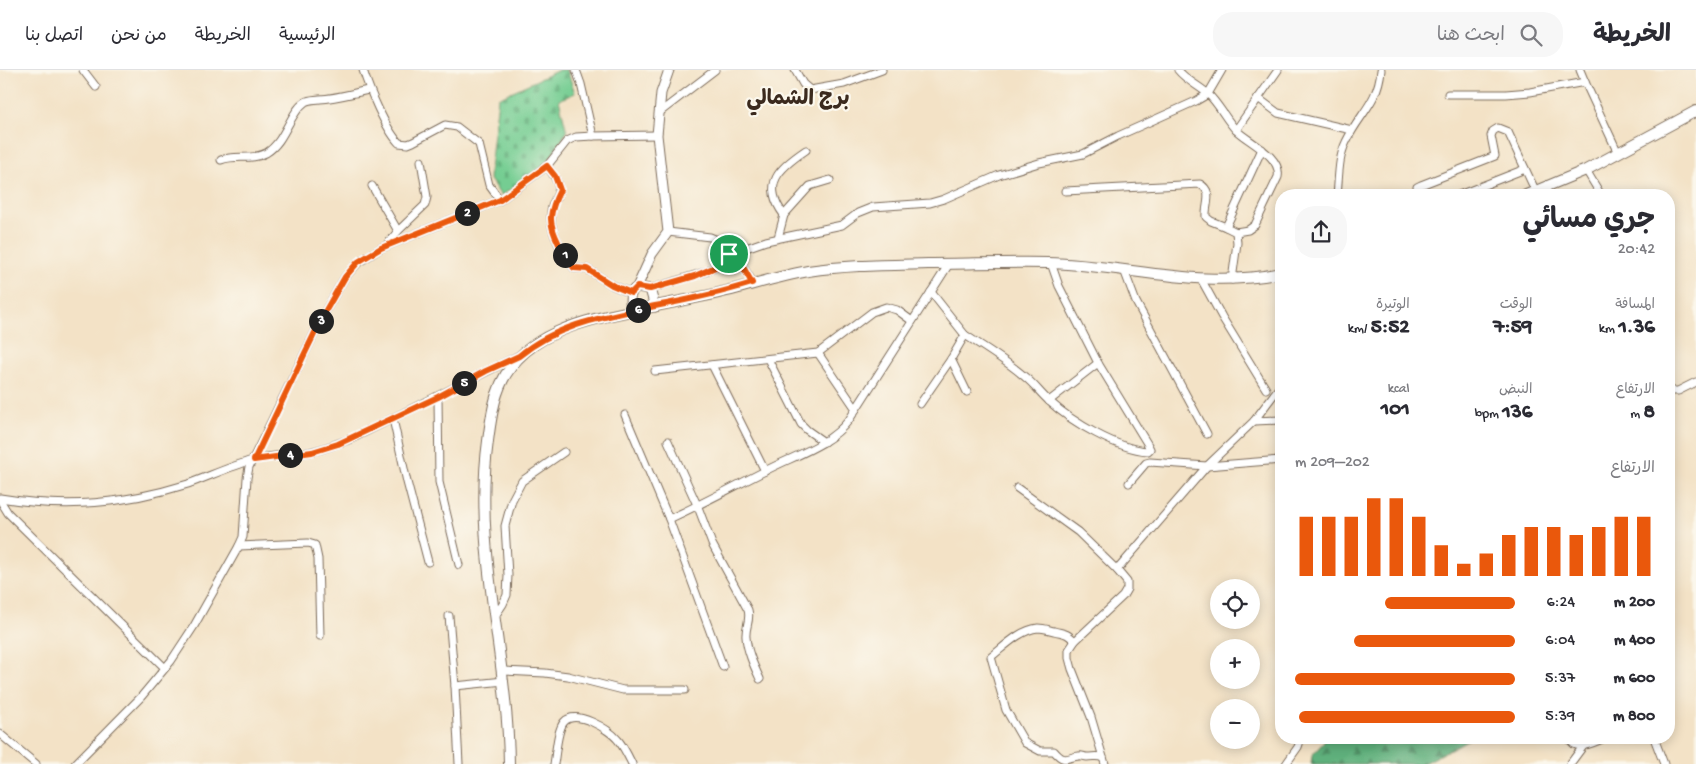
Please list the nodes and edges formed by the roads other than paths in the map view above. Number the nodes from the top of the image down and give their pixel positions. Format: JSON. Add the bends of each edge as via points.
{"nodes":[{"id":1,"x":83,"y":70,"type":"edge"},
{"id":2,"x":363,"y":70,"type":"edge"},
{"id":3,"x":576,"y":70,"type":"edge"},
{"id":4,"x":670,"y":70,"type":"edge"},
{"id":5,"x":715,"y":70,"type":"edge"},
{"id":6,"x":795,"y":70,"type":"edge"},
{"id":7,"x":882,"y":70,"type":"edge"},
{"id":8,"x":1178,"y":70,"type":"edge"},
{"id":9,"x":1222,"y":70,"type":"edge"},
{"id":10,"x":1278,"y":70,"type":"edge"},
{"id":11,"x":1381,"y":70,"type":"edge"},
{"id":12,"x":1580,"y":70,"type":"edge"},
{"id":13,"x":1584,"y":82,"type":"junction"},
{"id":14,"x":96,"y":87,"type":"dead end"},
{"id":15,"x":369,"y":90,"type":"junction"},
{"id":16,"x":1208,"y":94,"type":"junction"},
{"id":17,"x":1448,"y":94,"type":"dead end"},
{"id":18,"x":1258,"y":98,"type":"junction"},
{"id":19,"x":1696,"y":110,"type":"edge"},
{"id":20,"x":660,"y":112,"type":"junction"},
{"id":21,"x":1236,"y":130,"type":"junction"},
{"id":22,"x":1352,"y":130,"type":"junction"},
{"id":23,"x":657,"y":135,"type":"junction"},
{"id":24,"x":593,"y":136,"type":"junction"},
{"id":25,"x":1262,"y":149,"type":"junction"},
{"id":26,"x":806,"y":150,"type":"dead end"},
{"id":27,"x":1618,"y":153,"type":"junction"},
{"id":28,"x":221,"y":160,"type":"dead end"},
{"id":29,"x":421,"y":161,"type":"dead end"},
{"id":30,"x":547,"y":166,"type":"junction"},
{"id":31,"x":1525,"y":169,"type":"junction"},
{"id":32,"x":1586,"y":170,"type":"junction"},
{"id":33,"x":830,"y":180,"type":"dead end"},
{"id":34,"x":372,"y":186,"type":"dead end"},
{"id":35,"x":1339,"y":189,"type":"edge"},
{"id":36,"x":1416,"y":189,"type":"edge"},
{"id":37,"x":1474,"y":189,"type":"edge"},
{"id":38,"x":1530,"y":189,"type":"edge"},
{"id":39,"x":1541,"y":189,"type":"edge"},
{"id":40,"x":1597,"y":189,"type":"edge"},
{"id":41,"x":1065,"y":191,"type":"dead end"},
{"id":42,"x":500,"y":200,"type":"junction"},
{"id":43,"x":784,"y":215,"type":"junction"},
{"id":44,"x":1226,"y":227,"type":"junction"},
{"id":45,"x":398,"y":231,"type":"junction"},
{"id":46,"x":668,"y":232,"type":"junction"},
{"id":47,"x":1236,"y":232,"type":"junction"},
{"id":48,"x":778,"y":238,"type":"junction"},
{"id":49,"x":385,"y":246,"type":"junction"},
{"id":50,"x":729,"y":254,"type":"junction"},
{"id":51,"x":1051,"y":263,"type":"junction"},
{"id":52,"x":949,"y":264,"type":"junction"},
{"id":53,"x":1124,"y":270,"type":"junction"},
{"id":54,"x":1275,"y":274,"type":"edge"},
{"id":55,"x":1201,"y":280,"type":"junction"},
{"id":56,"x":1232,"y":280,"type":"junction"},
{"id":57,"x":752,"y":283,"type":"junction"},
{"id":58,"x":650,"y":289,"type":"junction"},
{"id":59,"x":634,"y":290,"type":"junction"},
{"id":60,"x":931,"y":292,"type":"junction"},
{"id":61,"x":655,"y":306,"type":"junction"},
{"id":62,"x":631,"y":311,"type":"junction"},
{"id":63,"x":912,"y":321,"type":"junction"},
{"id":64,"x":965,"y":335,"type":"junction"},
{"id":65,"x":818,"y":353,"type":"junction"},
{"id":66,"x":519,"y":356,"type":"junction"},
{"id":67,"x":768,"y":359,"type":"junction"},
{"id":68,"x":951,"y":359,"type":"junction"},
{"id":69,"x":1098,"y":363,"type":"junction"},
{"id":70,"x":712,"y":365,"type":"junction"},
{"id":71,"x":655,"y":371,"type":"dead end"},
{"id":72,"x":1696,"y":382,"type":"edge"},
{"id":73,"x":1266,"y":388,"type":"dead end"},
{"id":74,"x":1675,"y":391,"type":"edge"},
{"id":75,"x":967,"y":392,"type":"dead end"},
{"id":76,"x":1275,"y":393,"type":"edge"},
{"id":77,"x":438,"y":397,"type":"junction"},
{"id":78,"x":1049,"y":401,"type":"junction"},
{"id":79,"x":920,"y":404,"type":"dead end"},
{"id":80,"x":856,"y":409,"type":"junction"},
{"id":81,"x":625,"y":416,"type":"dead end"},
{"id":82,"x":393,"y":419,"type":"junction"},
{"id":83,"x":1275,"y":420,"type":"edge"},
{"id":84,"x":1254,"y":421,"type":"junction"},
{"id":85,"x":1207,"y":434,"type":"dead end"},
{"id":86,"x":668,"y":442,"type":"dead end"},
{"id":87,"x":824,"y":442,"type":"junction"},
{"id":88,"x":564,"y":452,"type":"dead end"},
{"id":89,"x":254,"y":460,"type":"junction"},
{"id":90,"x":1275,"y":460,"type":"edge"},
{"id":91,"x":1208,"y":466,"type":"junction"},
{"id":92,"x":766,"y":470,"type":"junction"},
{"id":93,"x":1129,"y":483,"type":"dead end"},
{"id":94,"x":1017,"y":488,"type":"dead end"},
{"id":95,"x":0,"y":499,"type":"edge"},
{"id":96,"x":698,"y":507,"type":"junction"},
{"id":97,"x":669,"y":519,"type":"junction"},
{"id":98,"x":239,"y":546,"type":"junction"},
{"id":99,"x":428,"y":562,"type":"dead end"},
{"id":100,"x":459,"y":565,"type":"dead end"},
{"id":101,"x":1117,"y":570,"type":"junction"},
{"id":102,"x":449,"y":616,"type":"dead end"},
{"id":103,"x":495,"y":616,"type":"junction"},
{"id":104,"x":320,"y":636,"type":"dead end"},
{"id":105,"x":1075,"y":641,"type":"junction"},
{"id":106,"x":723,"y":667,"type":"dead end"},
{"id":107,"x":165,"y":668,"type":"junction"},
{"id":108,"x":503,"y":676,"type":"junction"},
{"id":109,"x":760,"y":679,"type":"dead end"},
{"id":110,"x":455,"y":686,"type":"junction"},
{"id":111,"x":684,"y":690,"type":"dead end"},
{"id":112,"x":0,"y":734,"type":"edge"},
{"id":113,"x":1299,"y":744,"type":"edge"},
{"id":114,"x":1574,"y":744,"type":"edge"},
{"id":115,"x":1587,"y":744,"type":"edge"},
{"id":116,"x":1656,"y":744,"type":"edge"},
{"id":117,"x":1584,"y":745,"type":"junction"},
{"id":118,"x":1104,"y":761,"type":"edge"},
{"id":119,"x":36,"y":764,"type":"edge"},
{"id":120,"x":75,"y":764,"type":"edge"},
{"id":121,"x":459,"y":764,"type":"edge"},
{"id":122,"x":509,"y":764,"type":"edge"},
{"id":123,"x":554,"y":764,"type":"edge"},
{"id":124,"x":632,"y":764,"type":"edge"},
{"id":125,"x":1286,"y":764,"type":"edge"},
{"id":126,"x":1570,"y":764,"type":"edge"},
{"id":127,"x":1664,"y":764,"type":"edge"}],
"edges":[{"from":1,"to":14,"type":"street"},
{"from":2,"to":15,"type":"street"},
{"from":3,"to":24,"type":"street"},
{"from":4,"to":20,"type":"street","via":[[661,93]]},
{"from":5,"to":20,"type":"street"},
{"from":6,"to":7,"type":"street","via":[[810,90],[844,84]]},
{"from":8,"to":16,"type":"street"},
{"from":9,"to":16,"type":"street"},
{"from":10,"to":18,"type":"street"},
{"from":11,"to":22,"type":"street","via":[[1378,92]]},
{"from":12,"to":13,"type":"street"},
{"from":13,"to":17,"type":"street","via":[[1530,92]]},
{"from":13,"to":27,"type":"street"},
{"from":15,"to":28,"type":"street","via":[[308,100],[298,109],[270,150],[254,157],[231,156]]},
{"from":15,"to":42,"type":"street","via":[[399,143],[408,144],[440,126],[450,125],[476,141],[489,185]]},
{"from":16,"to":21,"type":"street"},
{"from":16,"to":48,"type":"street","via":[[1083,154],[999,175],[944,200],[873,207],[834,228]]},
{"from":18,"to":21,"type":"street"},
{"from":18,"to":22,"type":"street","via":[[1278,113]]},
{"from":19,"to":27,"type":"main road"},
{"from":20,"to":23,"type":"street"},
{"from":21,"to":25,"type":"street"},
{"from":22,"to":35,"type":"street","via":[[1342,152]]},
{"from":23,"to":24,"type":"street"},
{"from":23,"to":46,"type":"street"},
{"from":24,"to":30,"type":"street","via":[[567,141]]},
{"from":25,"to":44,"type":"street"},
{"from":25,"to":47,"type":"street","via":[[1278,167],[1278,177],[1255,225]]},
{"from":26,"to":43,"type":"street","via":[[782,167],[773,184],[774,200]]},
{"from":27,"to":32,"type":"main road"},
{"from":29,"to":45,"type":"street","via":[[427,202]]},
{"from":30,"to":42,"type":"street"},
{"from":30,"to":59,"type":"street","via":[[559,184],[560,190],[550,218],[566,258],[574,268],[587,269],[612,285]]},
{"from":31,"to":36,"type":"street","via":[[1508,132],[1498,128],[1491,136],[1495,156]]},
{"from":31,"to":37,"type":"street"},
{"from":31,"to":38,"type":"street"},
{"from":32,"to":39,"type":"main road"},
{"from":32,"to":40,"type":"street"},
{"from":33,"to":43,"type":"street","via":[[810,186]]},
{"from":34,"to":45,"type":"street"},
{"from":41,"to":44,"type":"street","via":[[1200,184],[1209,196],[1206,217]]},
{"from":42,"to":49,"type":"street"},
{"from":43,"to":48,"type":"street"},
{"from":44,"to":47,"type":"street"},
{"from":45,"to":49,"type":"street"},
{"from":46,"to":50,"type":"street","via":[[710,237]]},
{"from":46,"to":59,"type":"street","via":[[652,254]]},
{"from":47,"to":56,"type":"street"},
{"from":48,"to":50,"type":"street"},
{"from":49,"to":89,"type":"street","via":[[358,262],[345,277]]},
{"from":50,"to":57,"type":"street","via":[[743,267]]},
{"from":50,"to":58,"type":"street","via":[[720,265],[708,271]]},
{"from":51,"to":52,"type":"main road"},
{"from":51,"to":53,"type":"main road"},
{"from":51,"to":69,"type":"street","via":[[1059,286]]},
{"from":52,"to":57,"type":"main road","via":[[835,268]]},
{"from":52,"to":60,"type":"street"},
{"from":53,"to":55,"type":"main road"},
{"from":53,"to":85,"type":"street","via":[[1136,302]]},
{"from":54,"to":56,"type":"main road"},
{"from":55,"to":56,"type":"main road"},
{"from":55,"to":73,"type":"street"},
{"from":57,"to":61,"type":"main road"},
{"from":58,"to":59,"type":"street"},
{"from":58,"to":61,"type":"street"},
{"from":59,"to":62,"type":"street"},
{"from":60,"to":63,"type":"street"},
{"from":60,"to":64,"type":"street"},
{"from":61,"to":62,"type":"main road"},
{"from":62,"to":66,"type":"main road","via":[[562,330],[543,338]]},
{"from":63,"to":65,"type":"street","via":[[897,310],[880,309]]},
{"from":63,"to":80,"type":"street"},
{"from":64,"to":68,"type":"street"},
{"from":64,"to":78,"type":"street","via":[[1024,376]]},
{"from":65,"to":67,"type":"street"},
{"from":65,"to":80,"type":"street"},
{"from":66,"to":77,"type":"street"},
{"from":66,"to":103,"type":"main road","via":[[497,391],[485,461],[485,528]]},
{"from":67,"to":70,"type":"street"},
{"from":67,"to":87,"type":"street","via":[[801,424]]},
{"from":68,"to":75,"type":"street"},
{"from":68,"to":79,"type":"street"},
{"from":69,"to":78,"type":"street"},
{"from":69,"to":78,"type":"street","via":[[1150,449],[1148,451],[1104,438],[1074,421]]},
{"from":70,"to":71,"type":"street"},
{"from":70,"to":92,"type":"street"},
{"from":72,"to":74,"type":"street"},
{"from":76,"to":84,"type":"street"},
{"from":77,"to":82,"type":"street"},
{"from":77,"to":100,"type":"street","via":[[439,482]]},
{"from":80,"to":87,"type":"street","via":[[843,428]]},
{"from":81,"to":97,"type":"street"},
{"from":82,"to":89,"type":"street","via":[[325,448]]},
{"from":82,"to":99,"type":"street"},
{"from":83,"to":84,"type":"street"},
{"from":84,"to":91,"type":"street"},
{"from":86,"to":96,"type":"street"},
{"from":87,"to":92,"type":"street"},
{"from":88,"to":103,"type":"street","via":[[522,481],[512,500],[505,526],[506,595]]},
{"from":89,"to":95,"type":"street","via":[[189,483],[124,500],[71,504]]},
{"from":89,"to":98,"type":"street","via":[[247,472],[244,530]]},
{"from":90,"to":91,"type":"street"},
{"from":91,"to":93,"type":"street","via":[[1150,462]]},
{"from":91,"to":101,"type":"street"},
{"from":92,"to":96,"type":"street"},
{"from":94,"to":101,"type":"street","via":[[1078,532]]},
{"from":95,"to":107,"type":"street","via":[[8,513]]},
{"from":96,"to":97,"type":"street"},
{"from":96,"to":109,"type":"street","via":[[716,553],[748,610],[746,638]]},
{"from":97,"to":106,"type":"street"},
{"from":98,"to":104,"type":"street","via":[[315,545],[318,552]]},
{"from":98,"to":107,"type":"street","via":[[194,626]]},
{"from":101,"to":105,"type":"street","via":[[1127,582],[1123,596]]},
{"from":102,"to":110,"type":"street"},
{"from":103,"to":108,"type":"main road"},
{"from":105,"to":118,"type":"street","via":[[1069,650],[1069,658]]},
{"from":105,"to":118,"type":"street","via":[[1065,632],[1037,628],[1005,644],[991,657],[1006,710],[1025,743],[1040,751],[1054,751],[1059,758],[1067,760],[1097,755]]},
{"from":107,"to":120,"type":"street","via":[[122,718]]},
{"from":108,"to":110,"type":"street"},
{"from":108,"to":111,"type":"street","via":[[568,676],[623,690]]},
{"from":108,"to":122,"type":"main road"},
{"from":110,"to":121,"type":"street"},
{"from":112,"to":119,"type":"street"},
{"from":113,"to":125,"type":"street"},
{"from":114,"to":117,"type":"street"},
{"from":115,"to":117,"type":"street"},
{"from":116,"to":127,"type":"street"},
{"from":117,"to":126,"type":"street"},
{"from":123,"to":124,"type":"street","via":[[560,728],[566,720],[573,718],[586,720],[611,733]]}]}
